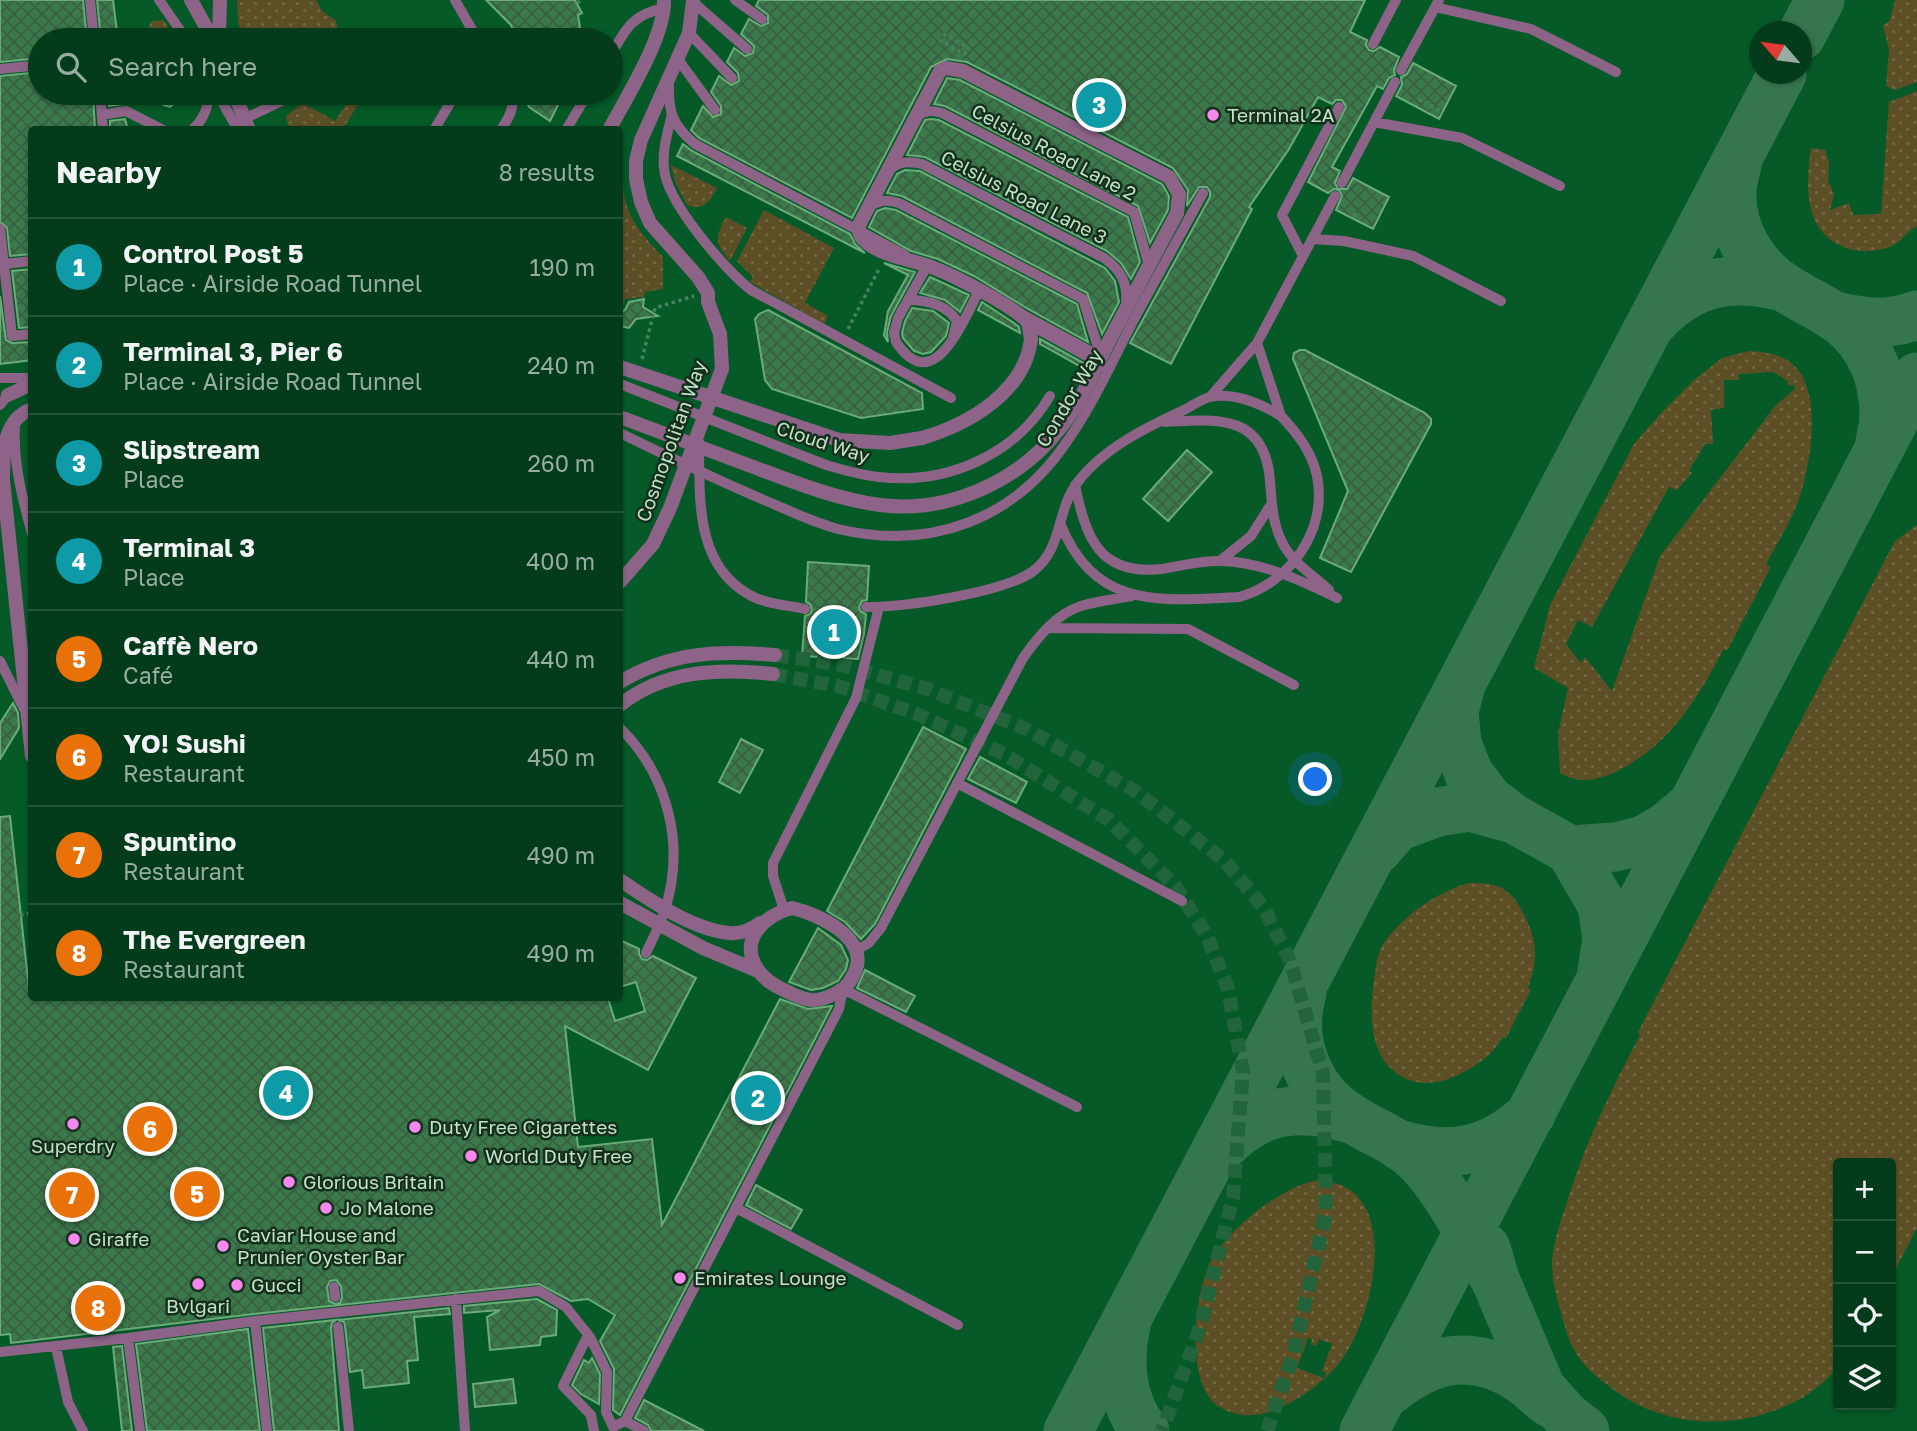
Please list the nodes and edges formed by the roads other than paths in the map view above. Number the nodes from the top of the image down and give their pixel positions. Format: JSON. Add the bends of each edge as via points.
{"nodes":[{"id":1,"x":90,"y":0,"type":"edge"},
{"id":2,"x":159,"y":0,"type":"edge"},
{"id":3,"x":191,"y":0,"type":"edge"},
{"id":4,"x":220,"y":0,"type":"edge"},
{"id":5,"x":455,"y":0,"type":"edge"},
{"id":6,"x":734,"y":0,"type":"edge"},
{"id":7,"x":1396,"y":0,"type":"edge"},
{"id":8,"x":693,"y":1,"type":"edge"},
{"id":9,"x":664,"y":4,"type":"edge"},
{"id":10,"x":1437,"y":4,"type":"edge"},
{"id":11,"x":762,"y":19,"type":"dead end"},
{"id":12,"x":93,"y":28,"type":"edge"},
{"id":13,"x":179,"y":28,"type":"edge"},
{"id":14,"x":206,"y":28,"type":"edge"},
{"id":15,"x":219,"y":28,"type":"edge"},
{"id":16,"x":471,"y":28,"type":"edge"},
{"id":17,"x":689,"y":33,"type":"junction"},
{"id":18,"x":623,"y":34,"type":"edge"},
{"id":19,"x":1373,"y":44,"type":"dead end"},
{"id":20,"x":747,"y":49,"type":"dead end"},
{"id":21,"x":677,"y":58,"type":"junction"},
{"id":22,"x":28,"y":66,"type":"edge"},
{"id":23,"x":0,"y":69,"type":"edge"},
{"id":24,"x":1401,"y":70,"type":"dead end"},
{"id":25,"x":1616,"y":72,"type":"dead end"},
{"id":26,"x":669,"y":76,"type":"junction"},
{"id":27,"x":732,"y":78,"type":"dead end"},
{"id":28,"x":1395,"y":82,"type":"dead end"},
{"id":29,"x":623,"y":103,"type":"edge"},
{"id":30,"x":101,"y":105,"type":"edge"},
{"id":31,"x":208,"y":105,"type":"edge"},
{"id":32,"x":226,"y":105,"type":"edge"},
{"id":33,"x":237,"y":105,"type":"edge"},
{"id":34,"x":278,"y":105,"type":"edge"},
{"id":35,"x":449,"y":105,"type":"edge"},
{"id":36,"x":512,"y":105,"type":"edge"},
{"id":37,"x":581,"y":105,"type":"edge"},
{"id":38,"x":622,"y":105,"type":"edge"},
{"id":39,"x":1339,"y":107,"type":"dead end"},
{"id":40,"x":715,"y":110,"type":"dead end"},
{"id":41,"x":672,"y":114,"type":"junction"},
{"id":42,"x":102,"y":115,"type":"junction"},
{"id":43,"x":1374,"y":122,"type":"junction"},
{"id":44,"x":911,"y":123,"type":"junction"},
{"id":45,"x":103,"y":126,"type":"edge"},
{"id":46,"x":155,"y":126,"type":"edge"},
{"id":47,"x":196,"y":126,"type":"edge"},
{"id":48,"x":243,"y":126,"type":"edge"},
{"id":49,"x":436,"y":126,"type":"edge"},
{"id":50,"x":504,"y":126,"type":"edge"},
{"id":51,"x":568,"y":126,"type":"edge"},
{"id":52,"x":611,"y":126,"type":"edge"},
{"id":53,"x":883,"y":176,"type":"junction"},
{"id":54,"x":1342,"y":183,"type":"dead end"},
{"id":55,"x":1560,"y":186,"type":"dead end"},
{"id":56,"x":1203,"y":193,"type":"dead end"},
{"id":57,"x":1335,"y":196,"type":"dead end"},
{"id":58,"x":863,"y":214,"type":"junction"},
{"id":59,"x":0,"y":229,"type":"edge"},
{"id":60,"x":1312,"y":239,"type":"junction"},
{"id":61,"x":1303,"y":256,"type":"junction"},
{"id":62,"x":28,"y":261,"type":"edge"},
{"id":63,"x":4,"y":264,"type":"junction"},
{"id":64,"x":1149,"y":265,"type":"junction"},
{"id":65,"x":927,"y":266,"type":"junction"},
{"id":66,"x":979,"y":291,"type":"junction"},
{"id":67,"x":908,"y":300,"type":"junction"},
{"id":68,"x":1501,"y":301,"type":"dead end"},
{"id":69,"x":4,"y":304,"type":"edge"},
{"id":70,"x":1011,"y":308,"type":"junction"},
{"id":71,"x":28,"y":334,"type":"edge"},
{"id":72,"x":1111,"y":338,"type":"junction"},
{"id":73,"x":953,"y":340,"type":"junction"},
{"id":74,"x":1257,"y":343,"type":"junction"},
{"id":75,"x":1105,"y":363,"type":"junction"},
{"id":76,"x":623,"y":368,"type":"edge"},
{"id":77,"x":0,"y":378,"type":"edge"},
{"id":78,"x":28,"y":378,"type":"edge"},
{"id":79,"x":623,"y":385,"type":"edge"},
{"id":80,"x":28,"y":386,"type":"edge"},
{"id":81,"x":1050,"y":396,"type":"dead end"},
{"id":82,"x":1210,"y":397,"type":"junction"},
{"id":83,"x":951,"y":398,"type":"dead end"},
{"id":84,"x":3,"y":399,"type":"edge"},
{"id":85,"x":28,"y":410,"type":"edge"},
{"id":86,"x":1281,"y":416,"type":"junction"},
{"id":87,"x":623,"y":418,"type":"edge"},
{"id":88,"x":15,"y":422,"type":"junction"},
{"id":89,"x":1158,"y":422,"type":"junction"},
{"id":90,"x":699,"y":427,"type":"junction"},
{"id":91,"x":623,"y":434,"type":"edge"},
{"id":92,"x":1075,"y":485,"type":"junction"},
{"id":93,"x":1270,"y":505,"type":"junction"},
{"id":94,"x":28,"y":518,"type":"edge"},
{"id":95,"x":1059,"y":523,"type":"junction"},
{"id":96,"x":1221,"y":561,"type":"junction"},
{"id":97,"x":623,"y":579,"type":"edge"},
{"id":98,"x":1132,"y":596,"type":"junction"},
{"id":99,"x":866,"y":607,"type":"dead end"},
{"id":100,"x":879,"y":607,"type":"junction"},
{"id":101,"x":805,"y":609,"type":"dead end"},
{"id":102,"x":1048,"y":628,"type":"junction"},
{"id":103,"x":19,"y":630,"type":"junction"},
{"id":104,"x":28,"y":638,"type":"edge"},
{"id":105,"x":775,"y":655,"type":"tunnel mouth"},
{"id":106,"x":0,"y":661,"type":"edge"},
{"id":107,"x":773,"y":674,"type":"tunnel mouth"},
{"id":108,"x":623,"y":680,"type":"edge"},
{"id":109,"x":1294,"y":685,"type":"dead end"},
{"id":110,"x":623,"y":703,"type":"edge"},
{"id":111,"x":27,"y":716,"type":"junction"},
{"id":112,"x":28,"y":724,"type":"edge"},
{"id":113,"x":623,"y":731,"type":"edge"},
{"id":114,"x":957,"y":783,"type":"junction"},
{"id":115,"x":623,"y":882,"type":"edge"},
{"id":116,"x":1182,"y":901,"type":"dead end"},
{"id":117,"x":623,"y":905,"type":"edge"},
{"id":118,"x":784,"y":910,"type":"junction"},
{"id":119,"x":766,"y":919,"type":"junction"},
{"id":120,"x":857,"y":950,"type":"junction"},
{"id":121,"x":646,"y":953,"type":"dead end"},
{"id":122,"x":758,"y":971,"type":"junction"},
{"id":123,"x":843,"y":989,"type":"junction"},
{"id":124,"x":1077,"y":1107,"type":"dead end"},
{"id":125,"x":736,"y":1208,"type":"junction"},
{"id":126,"x":456,"y":1299,"type":"junction"},
{"id":127,"x":255,"y":1321,"type":"junction"},
{"id":128,"x":958,"y":1325,"type":"dead end"},
{"id":129,"x":338,"y":1327,"type":"dead end"},
{"id":130,"x":588,"y":1335,"type":"junction"},
{"id":131,"x":128,"y":1338,"type":"junction"},
{"id":132,"x":56,"y":1347,"type":"junction"},
{"id":133,"x":0,"y":1352,"type":"edge"},
{"id":134,"x":625,"y":1421,"type":"junction"},
{"id":135,"x":613,"y":1429,"type":"edge"},
{"id":136,"x":83,"y":1431,"type":"edge"},
{"id":137,"x":140,"y":1431,"type":"edge"},
{"id":138,"x":267,"y":1431,"type":"edge"},
{"id":139,"x":349,"y":1431,"type":"edge"},
{"id":140,"x":465,"y":1431,"type":"edge"},
{"id":141,"x":594,"y":1431,"type":"edge"},
{"id":142,"x":644,"y":1431,"type":"edge"}],
"edges":[{"from":1,"to":12,"type":"lane"},
{"from":2,"to":13,"type":"lane"},
{"from":3,"to":14,"type":"street"},
{"from":4,"to":15,"type":"street"},
{"from":5,"to":16,"type":"lane"},
{"from":6,"to":11,"type":"lane"},
{"from":7,"to":19,"type":"lane"},
{"from":8,"to":17,"type":"street","name":"Cosmopolitan Way"},
{"from":8,"to":20,"type":"lane"},
{"from":9,"to":18,"type":"lane","via":[[638,16]]},
{"from":9,"to":29,"type":"street","via":[[650,51]]},
{"from":10,"to":24,"type":"lane"},
{"from":10,"to":25,"type":"lane","via":[[1531,29]]},
{"from":17,"to":21,"type":"street","name":"Cosmopolitan Way"},
{"from":17,"to":27,"type":"lane"},
{"from":21,"to":26,"type":"street","name":"Cosmopolitan Way"},
{"from":21,"to":40,"type":"lane"},
{"from":22,"to":23,"type":"lane"},
{"from":26,"to":41,"type":"lane"},
{"from":26,"to":90,"type":"street","name":"Cosmopolitan Way","via":[[638,151],[636,171],[645,212],[708,293],[720,334],[722,369]]},
{"from":28,"to":43,"type":"lane"},
{"from":30,"to":42,"type":"lane"},
{"from":31,"to":47,"type":"lane"},
{"from":32,"to":48,"type":"lane"},
{"from":33,"to":48,"type":"street"},
{"from":34,"to":48,"type":"lane"},
{"from":35,"to":49,"type":"lane"},
{"from":36,"to":50,"type":"lane"},
{"from":37,"to":51,"type":"lane"},
{"from":38,"to":52,"type":"street"},
{"from":39,"to":61,"type":"lane","via":[[1282,215]]},
{"from":41,"to":75,"type":"lane","via":[[682,134],[695,144]]},
{"from":41,"to":83,"type":"lane","via":[[664,169],[670,191],[735,277],[751,290]]},
{"from":42,"to":45,"type":"lane"},
{"from":42,"to":46,"type":"lane","via":[[126,111]]},
{"from":43,"to":54,"type":"lane"},
{"from":43,"to":55,"type":"lane","via":[[1462,138]]},
{"from":44,"to":53,"type":"street","bridge":true},
{"from":44,"to":64,"type":"lane","name":"Celsius Road Lane 2","bridge":true,"via":[[924,112],[942,113],[1134,212]]},
{"from":44,"to":64,"type":"street","bridge":true,"via":[[935,76],[954,68],[1161,172],[1177,187],[1180,203]]},
{"from":53,"to":58,"type":"street","bridge":true},
{"from":53,"to":72,"type":"lane","name":"Celsius Road Lane 3","bridge":true,"via":[[901,163],[922,164],[1104,258],[1116,267],[1127,291],[1126,305]]},
{"from":56,"to":75,"type":"lane","name":"Condor Way","bridge":true},
{"from":57,"to":60,"type":"lane"},
{"from":58,"to":65,"type":"street","bridge":true,"via":[[859,234],[865,242]]},
{"from":58,"to":75,"type":"lane","bridge":true,"via":[[880,201],[899,203],[1083,299]]},
{"from":59,"to":63,"type":"lane"},
{"from":60,"to":61,"type":"lane"},
{"from":60,"to":68,"type":"lane","via":[[1413,256]]},
{"from":61,"to":74,"type":"lane"},
{"from":62,"to":63,"type":"lane"},
{"from":63,"to":69,"type":"lane"},
{"from":64,"to":72,"type":"street","bridge":true},
{"from":65,"to":66,"type":"street","bridge":true},
{"from":65,"to":67,"type":"lane","bridge":true},
{"from":66,"to":70,"type":"street","bridge":true},
{"from":66,"to":73,"type":"lane","bridge":true},
{"from":67,"to":73,"type":"lane","via":[[931,302],[953,314],[957,321]]},
{"from":67,"to":73,"type":"lane","bridge":true,"via":[[894,333],[906,354],[919,361],[934,360]]},
{"from":69,"to":71,"type":"lane","via":[[12,336]]},
{"from":70,"to":75,"type":"lane","bridge":true},
{"from":70,"to":76,"type":"street","bridge":true,"via":[[1031,329],[1029,353],[1020,375],[992,403],[947,431],[890,443],[839,440]]},
{"from":72,"to":75,"type":"street","bridge":true},
{"from":74,"to":82,"type":"lane"},
{"from":74,"to":86,"type":"lane"},
{"from":75,"to":87,"type":"street","bridge":true,"via":[[1039,452],[991,485],[934,504],[882,505],[805,486]]},
{"from":75,"to":91,"type":"lane","name":"Condor Way","bridge":true,"via":[[1068,441],[1025,490],[989,514],[953,529],[915,536],[878,536],[802,517]]},
{"from":77,"to":78,"type":"lane"},
{"from":79,"to":81,"type":"lane","name":"Cloud Way","bridge":true,"via":[[826,465],[899,479],[942,474],[985,458],[1027,428]]},
{"from":80,"to":84,"type":"street"},
{"from":82,"to":86,"type":"lane","via":[[1258,402]]},
{"from":82,"to":89,"type":"lane"},
{"from":85,"to":88,"type":"street"},
{"from":86,"to":98,"type":"lane","bridge":true,"via":[[1304,444],[1317,474],[1318,506],[1312,531],[1289,568],[1272,583],[1238,597]]},
{"from":88,"to":94,"type":"lane","via":[[18,479]]},
{"from":88,"to":103,"type":"street","via":[[3,454],[3,480]]},
{"from":89,"to":92,"type":"lane","via":[[1120,445]]},
{"from":89,"to":93,"type":"lane","via":[[1221,420],[1247,431],[1264,453],[1269,469]]},
{"from":90,"to":97,"type":"street","name":"Cosmopolitan Way","via":[[653,544]]},
{"from":90,"to":101,"type":"lane","via":[[700,510],[709,550],[725,576],[748,594]]},
{"from":92,"to":95,"type":"lane"},
{"from":92,"to":96,"type":"lane","via":[[1090,540],[1121,564],[1136,570]]},
{"from":93,"to":96,"type":"lane","via":[[1251,536]]},
{"from":93,"to":96,"type":"lane","via":[[1289,553],[1337,598],[1269,569]]},
{"from":95,"to":98,"type":"lane","via":[[1090,573]]},
{"from":95,"to":100,"type":"lane","via":[[1050,554],[1020,579],[970,594]]},
{"from":98,"to":102,"type":"lane","via":[[1079,606]]},
{"from":99,"to":100,"type":"lane"},
{"from":100,"to":118,"type":"lane","via":[[856,698],[773,863]]},
{"from":102,"to":109,"type":"lane","via":[[1188,629]]},
{"from":102,"to":114,"type":"lane","via":[[1023,658]]},
{"from":103,"to":104,"type":"lane"},
{"from":103,"to":111,"type":"street"},
{"from":105,"to":108,"type":"street","via":[[699,653],[664,660]]},
{"from":106,"to":111,"type":"lane"},
{"from":107,"to":110,"type":"street","via":[[701,672],[669,678]]},
{"from":111,"to":112,"type":"street"},
{"from":113,"to":121,"type":"lane","bridge":true,"via":[[653,770],[674,836],[673,875],[664,913]]},
{"from":114,"to":116,"type":"lane"},
{"from":114,"to":120,"type":"lane","via":[[881,928]]},
{"from":115,"to":119,"type":"street","via":[[702,926],[729,933],[751,930]]},
{"from":117,"to":122,"type":"street","via":[[703,948]]},
{"from":118,"to":119,"type":"street"},
{"from":118,"to":120,"type":"street","via":[[806,911],[839,929]]},
{"from":119,"to":122,"type":"street","via":[[752,944]]},
{"from":120,"to":123,"type":"street","via":[[858,965]]},
{"from":122,"to":123,"type":"street","via":[[798,997],[813,1000]]},
{"from":123,"to":124,"type":"lane"},
{"from":123,"to":125,"type":"lane","via":[[839,1009]]},
{"from":125,"to":128,"type":"lane"},
{"from":125,"to":134,"type":"lane"},
{"from":126,"to":127,"type":"lane"},
{"from":126,"to":130,"type":"lane","via":[[539,1291],[566,1307]]},
{"from":126,"to":140,"type":"lane"},
{"from":127,"to":131,"type":"lane"},
{"from":127,"to":138,"type":"lane"},
{"from":129,"to":139,"type":"lane"},
{"from":130,"to":135,"type":"lane","via":[[607,1372],[606,1412]]},
{"from":130,"to":141,"type":"lane","via":[[563,1386],[591,1415]]},
{"from":131,"to":132,"type":"lane"},
{"from":131,"to":137,"type":"lane"},
{"from":132,"to":133,"type":"lane"},
{"from":132,"to":136,"type":"lane","via":[[68,1402]]},
{"from":134,"to":135,"type":"lane"},
{"from":134,"to":142,"type":"lane"}]}
